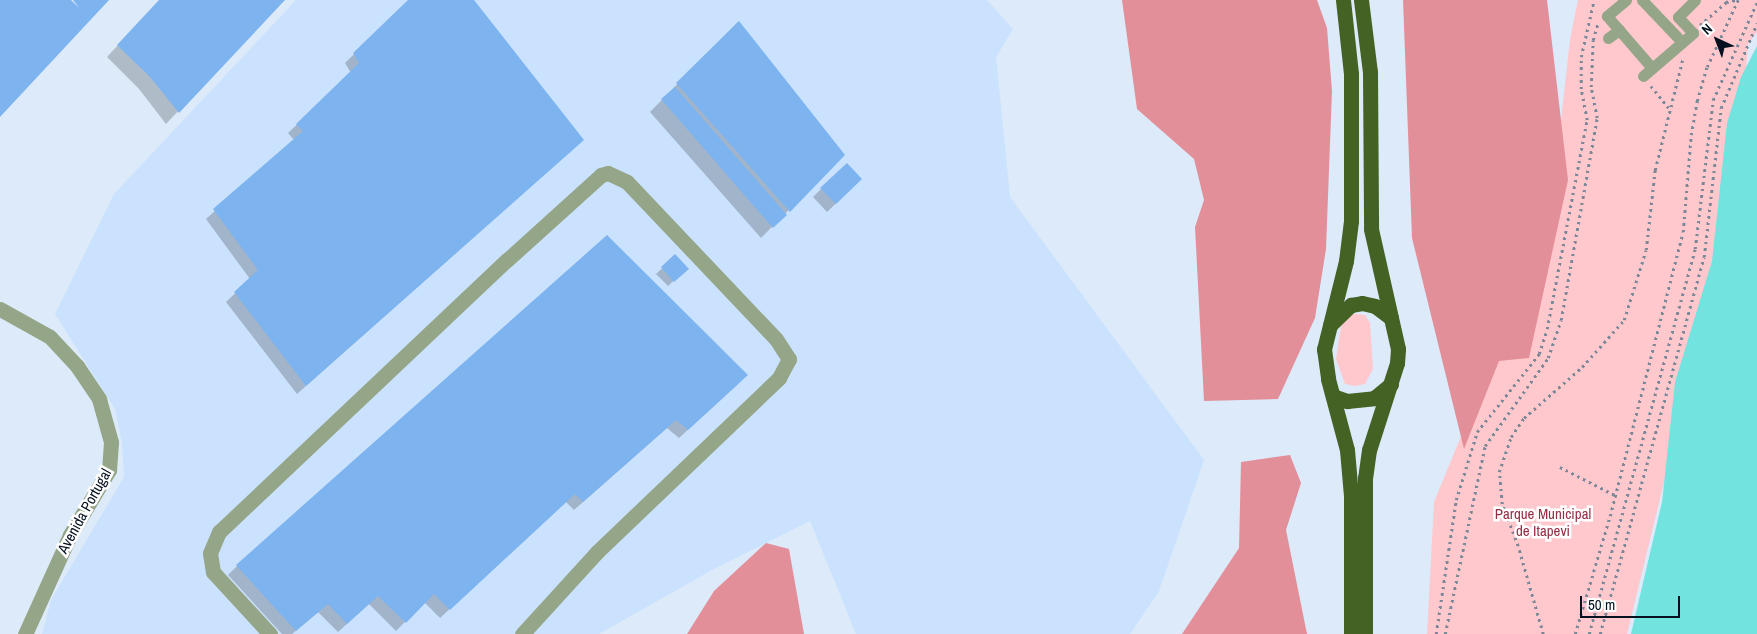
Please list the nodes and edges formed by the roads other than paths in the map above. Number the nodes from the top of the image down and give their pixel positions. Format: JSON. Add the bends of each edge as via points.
{"nodes":[{"id":1,"x":1343,"y":0,"type":"edge"},
{"id":2,"x":1361,"y":0,"type":"edge"},
{"id":3,"x":1626,"y":0,"type":"edge"},
{"id":4,"x":1642,"y":0,"type":"edge"},
{"id":5,"x":1696,"y":0,"type":"edge"},
{"id":6,"x":1619,"y":30,"type":"junction"},
{"id":7,"x":1608,"y":38,"type":"dead end"},
{"id":8,"x":1682,"y":42,"type":"junction"},
{"id":9,"x":1652,"y":68,"type":"junction"},
{"id":10,"x":1643,"y":76,"type":"dead end"},
{"id":11,"x":0,"y":309,"type":"edge"},
{"id":12,"x":1391,"y":318,"type":"junction"},
{"id":13,"x":1327,"y":329,"type":"junction"},
{"id":14,"x":1391,"y":384,"type":"junction"},
{"id":15,"x":1333,"y":396,"type":"junction"},
{"id":16,"x":25,"y":634,"type":"edge"},
{"id":17,"x":270,"y":634,"type":"edge"},
{"id":18,"x":522,"y":634,"type":"edge"},
{"id":19,"x":1350,"y":634,"type":"edge"},
{"id":20,"x":1365,"y":634,"type":"edge"}],
"edges":[{"from":1,"to":13,"type":"highway","via":[[1351,74],[1351,221],[1346,261]]},
{"from":2,"to":12,"type":"highway","via":[[1370,72],[1369,210],[1374,252]]},
{"from":3,"to":6,"type":"street","via":[[1607,16]]},
{"from":4,"to":8,"type":"street"},
{"from":5,"to":8,"type":"street","via":[[1678,17],[1693,33]]},
{"from":6,"to":7,"type":"street"},
{"from":6,"to":9,"type":"street"},
{"from":8,"to":9,"type":"street"},
{"from":9,"to":10,"type":"street"},
{"from":11,"to":16,"type":"street","name":"Avenida Portugal","via":[[50,337],[78,366],[99,399],[111,442],[109,470],[70,535]]},
{"from":12,"to":13,"type":"highway","via":[[1375,306],[1351,305],[1338,313]]},
{"from":12,"to":14,"type":"highway","via":[[1398,349]]},
{"from":13,"to":15,"type":"highway","via":[[1325,363]]},
{"from":14,"to":15,"type":"highway","via":[[1374,398],[1347,401]]},
{"from":14,"to":20,"type":"highway","via":[[1369,450],[1365,478]]},
{"from":15,"to":19,"type":"highway","via":[[1347,450],[1351,496]]},
{"from":17,"to":18,"type":"street","via":[[213,572],[210,553],[219,532],[507,260],[601,175],[608,173],[627,182],[776,339],[789,359],[779,378],[597,552]]}]}
